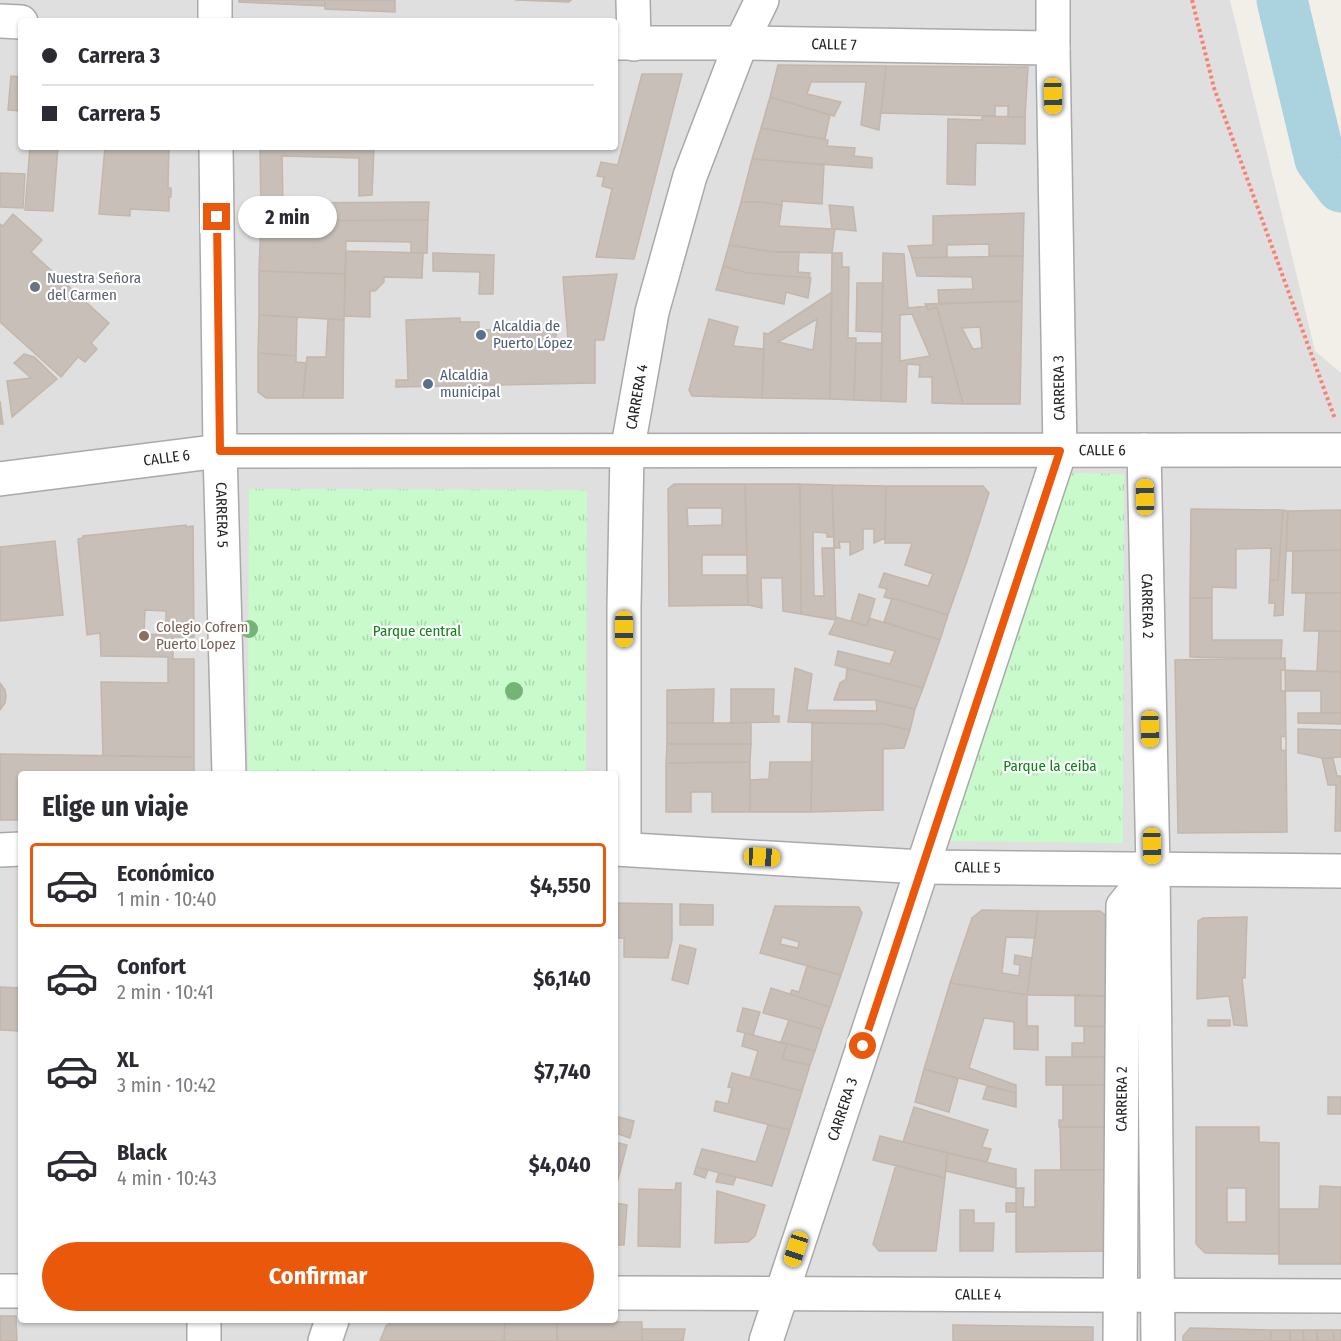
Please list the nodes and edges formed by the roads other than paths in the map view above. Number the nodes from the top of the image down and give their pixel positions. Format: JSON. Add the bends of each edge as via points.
{"nodes":[{"id":1,"x":215,"y":0,"type":"edge"},
{"id":2,"x":633,"y":0,"type":"edge"},
{"id":3,"x":762,"y":0,"type":"edge"},
{"id":4,"x":1053,"y":0,"type":"edge"},
{"id":5,"x":214,"y":18,"type":"edge"},
{"id":6,"x":0,"y":21,"type":"edge"},
{"id":7,"x":18,"y":22,"type":"edge"},
{"id":8,"x":624,"y":43,"type":"edge"},
{"id":9,"x":741,"y":43,"type":"junction"},
{"id":10,"x":1053,"y":48,"type":"junction"},
{"id":11,"x":216,"y":150,"type":"edge"},
{"id":12,"x":1339,"y":437,"type":"edge"},
{"id":13,"x":1144,"y":450,"type":"junction"},
{"id":14,"x":220,"y":451,"type":"junction"},
{"id":15,"x":1060,"y":451,"type":"junction"},
{"id":16,"x":627,"y":452,"type":"junction"},
{"id":17,"x":0,"y":479,"type":"edge"},
{"id":18,"x":229,"y":771,"type":"edge"},
{"id":19,"x":18,"y":849,"type":"edge"},
{"id":20,"x":620,"y":849,"type":"edge"},
{"id":21,"x":0,"y":850,"type":"edge"},
{"id":22,"x":922,"y":867,"type":"junction"},
{"id":23,"x":1153,"y":869,"type":"junction"},
{"id":24,"x":1341,"y":871,"type":"edge"},
{"id":25,"x":0,"y":1291,"type":"edge"},
{"id":26,"x":18,"y":1291,"type":"edge"},
{"id":27,"x":618,"y":1293,"type":"edge"},
{"id":28,"x":781,"y":1294,"type":"junction"},
{"id":29,"x":1121,"y":1295,"type":"junction"},
{"id":30,"x":1158,"y":1295,"type":"junction"},
{"id":31,"x":1341,"y":1296,"type":"edge"},
{"id":32,"x":204,"y":1323,"type":"edge"},
{"id":33,"x":331,"y":1323,"type":"edge"},
{"id":34,"x":204,"y":1341,"type":"edge"},
{"id":35,"x":325,"y":1341,"type":"edge"},
{"id":36,"x":766,"y":1341,"type":"edge"},
{"id":37,"x":1120,"y":1341,"type":"edge"},
{"id":38,"x":1158,"y":1341,"type":"edge"}],
"edges":[{"from":1,"to":5,"type":"street"},
{"from":2,"to":8,"type":"street"},
{"from":3,"to":9,"type":"street","name":"CARRERA 4"},
{"from":4,"to":10,"type":"street","name":"CARRERA 3"},
{"from":6,"to":7,"type":"street"},
{"from":8,"to":9,"type":"street","name":"CALLE 7"},
{"from":9,"to":10,"type":"street","name":"CALLE 7"},
{"from":9,"to":16,"type":"street","name":"CARRERA 4","via":[[690,176],[652,312]]},
{"from":10,"to":15,"type":"street","name":"CARRERA 3"},
{"from":11,"to":14,"type":"street","name":"CARRERA 5"},
{"from":12,"to":13,"type":"street","name":"CALLE 6"},
{"from":13,"to":15,"type":"street","name":"CALLE 6"},
{"from":13,"to":23,"type":"street","name":"CARRERA 2"},
{"from":14,"to":16,"type":"street","name":"CALLE 6"},
{"from":14,"to":17,"type":"street","name":"CALLE 6"},
{"from":14,"to":18,"type":"street","name":"CARRERA 5"},
{"from":15,"to":16,"type":"street","name":"CALLE 6"},
{"from":15,"to":22,"type":"street","name":"CARRERA 3"},
{"from":16,"to":20,"type":"street","name":"CARRERA 4"},
{"from":19,"to":21,"type":"street"},
{"from":20,"to":22,"type":"street","name":"CALLE 5"},
{"from":22,"to":23,"type":"street","name":"CALLE 5"},
{"from":22,"to":28,"type":"street","name":"CARRERA 3"},
{"from":23,"to":24,"type":"street","name":"CALLE 5"},
{"from":23,"to":29,"type":"street","name":"CARRERA 2","via":[[1123,906]]},
{"from":23,"to":30,"type":"street","name":"CARRERA 2"},
{"from":25,"to":26,"type":"street"},
{"from":27,"to":28,"type":"street","name":"CALLE 4"},
{"from":28,"to":29,"type":"street","name":"CALLE 4"},
{"from":28,"to":36,"type":"street","name":"CARRERA 3"},
{"from":29,"to":30,"type":"street","name":"CALLE 4"},
{"from":29,"to":37,"type":"street","name":"CARRERA 2"},
{"from":30,"to":31,"type":"street","name":"CALLE 4"},
{"from":30,"to":38,"type":"street","name":"CARRERA 2"},
{"from":32,"to":34,"type":"street"},
{"from":33,"to":35,"type":"street"}]}
